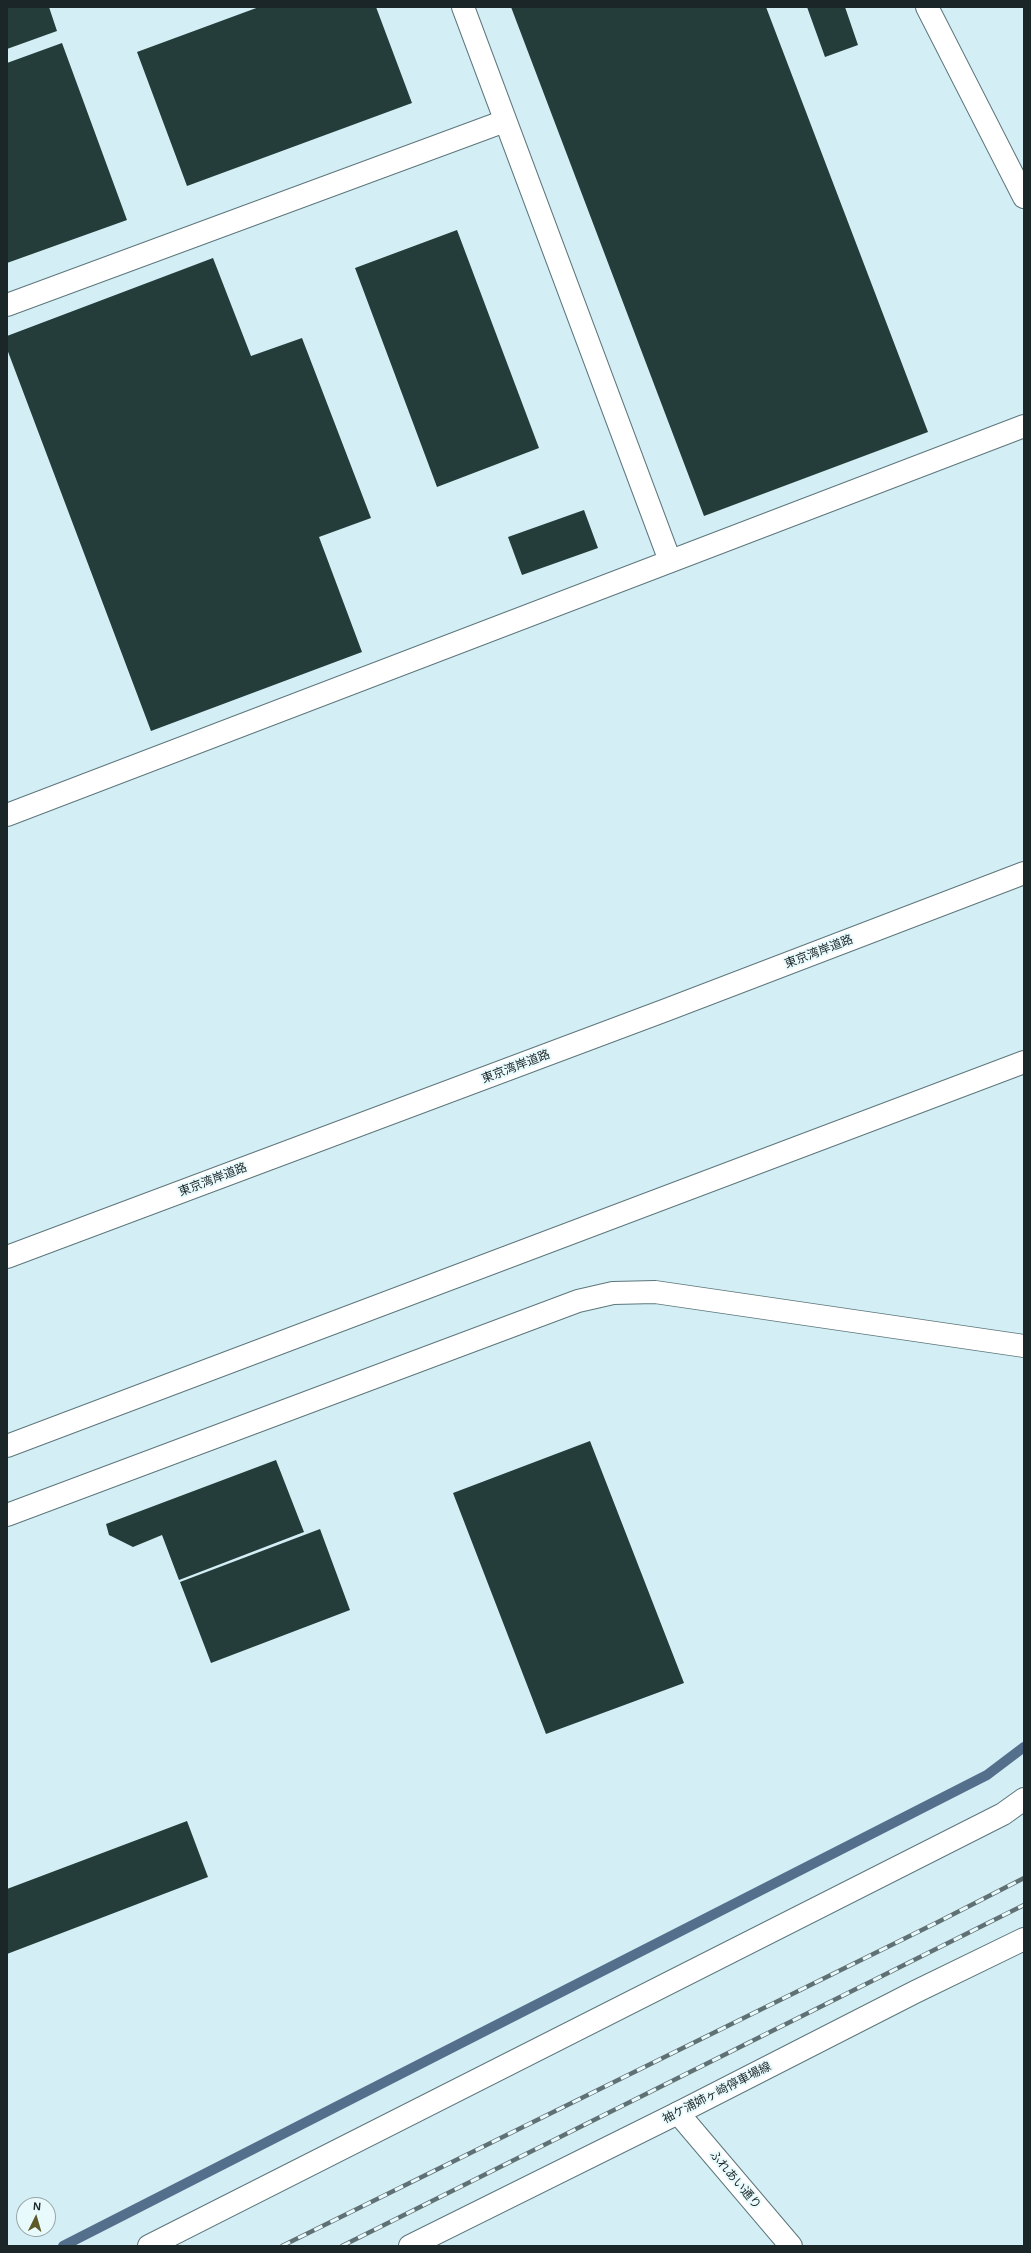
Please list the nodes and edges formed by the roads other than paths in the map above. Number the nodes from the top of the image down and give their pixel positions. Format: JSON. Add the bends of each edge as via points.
{"nodes":[{"id":1,"x":463,"y":7,"type":"edge"},
{"id":2,"x":927,"y":7,"type":"edge"},
{"id":3,"x":506,"y":121,"type":"junction"},
{"id":4,"x":1024,"y":197,"type":"edge"},
{"id":5,"x":7,"y":305,"type":"edge"},
{"id":6,"x":1024,"y":426,"type":"edge"},
{"id":7,"x":670,"y":562,"type":"junction"},
{"id":8,"x":7,"y":815,"type":"edge"},
{"id":9,"x":1024,"y":873,"type":"edge"},
{"id":10,"x":1024,"y":888,"type":"edge"},
{"id":11,"x":978,"y":890,"type":"junction"},
{"id":12,"x":1024,"y":1062,"type":"edge"},
{"id":13,"x":7,"y":1258,"type":"edge"},
{"id":14,"x":1024,"y":1346,"type":"edge"},
{"id":15,"x":7,"y":1446,"type":"edge"},
{"id":16,"x":7,"y":1515,"type":"edge"},
{"id":17,"x":1024,"y":1798,"type":"edge"},
{"id":18,"x":1024,"y":1939,"type":"edge"},
{"id":19,"x":678,"y":2113,"type":"junction"},
{"id":20,"x":150,"y":2246,"type":"edge"},
{"id":21,"x":410,"y":2246,"type":"edge"},
{"id":22,"x":791,"y":2246,"type":"edge"}],
"edges":[{"from":1,"to":3,"type":"main road"},
{"from":2,"to":4,"type":"main road"},
{"from":3,"to":5,"type":"main road"},
{"from":3,"to":7,"type":"main road"},
{"from":6,"to":7,"type":"main road"},
{"from":7,"to":8,"type":"main road"},
{"from":9,"to":11,"type":"main road","name":"東京湾岸道路"},
{"from":10,"to":11,"type":"main road"},
{"from":11,"to":13,"type":"main road","name":"東京湾岸道路","via":[[652,1016]]},
{"from":12,"to":15,"type":"main road"},
{"from":14,"to":16,"type":"main road","via":[[655,1292],[613,1293],[578,1301]]},
{"from":17,"to":20,"type":"main road","via":[[1003,1814]]},
{"from":18,"to":19,"type":"main road","name":"袖ケ浦姉ヶ崎停車場線"},
{"from":19,"to":21,"type":"main road","name":"袖ケ浦姉ヶ崎停車場線"},
{"from":19,"to":22,"type":"main road","name":"ふれあい通り"}]}
